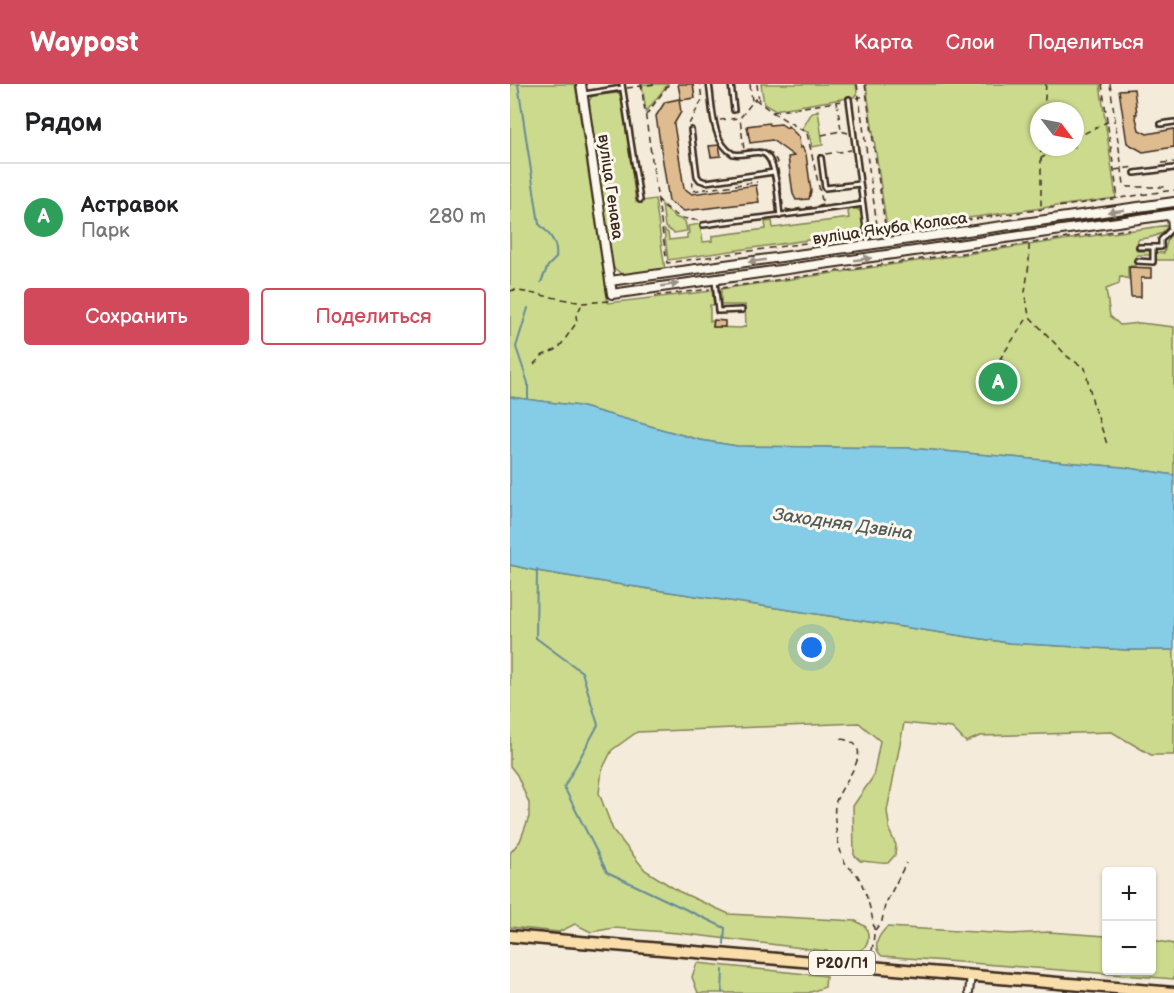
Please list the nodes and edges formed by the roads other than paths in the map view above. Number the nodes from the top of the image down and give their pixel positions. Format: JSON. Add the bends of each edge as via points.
{"nodes":[{"id":1,"x":581,"y":84,"type":"edge"},
{"id":2,"x":710,"y":84,"type":"edge"},
{"id":3,"x":731,"y":84,"type":"edge"},
{"id":4,"x":623,"y":86,"type":"edge"},
{"id":5,"x":583,"y":94,"type":"junction"},
{"id":6,"x":849,"y":99,"type":"road end"},
{"id":7,"x":734,"y":110,"type":"dead end"},
{"id":8,"x":1174,"y":122,"type":"edge"},
{"id":9,"x":1161,"y":124,"type":"dead end"},
{"id":10,"x":689,"y":129,"type":"road end"},
{"id":11,"x":822,"y":156,"type":"road end"},
{"id":12,"x":1174,"y":168,"type":"edge"},
{"id":13,"x":774,"y":172,"type":"junction"},
{"id":14,"x":1135,"y":173,"type":"dead end"},
{"id":15,"x":860,"y":184,"type":"junction"},
{"id":16,"x":640,"y":200,"type":"dead end"},
{"id":17,"x":1174,"y":202,"type":"edge"},
{"id":18,"x":863,"y":204,"type":"junction"},
{"id":19,"x":1154,"y":205,"type":"junction"},
{"id":20,"x":1172,"y":214,"type":"edge"},
{"id":21,"x":780,"y":216,"type":"junction"},
{"id":22,"x":1155,"y":217,"type":"junction"},
{"id":23,"x":703,"y":225,"type":"dead end"},
{"id":24,"x":1173,"y":228,"type":"edge"},
{"id":25,"x":972,"y":231,"type":"junction"},
{"id":26,"x":974,"y":243,"type":"junction"},
{"id":27,"x":868,"y":245,"type":"junction"},
{"id":28,"x":1139,"y":247,"type":"dead end"},
{"id":29,"x":1153,"y":247,"type":"junction"},
{"id":30,"x":780,"y":258,"type":"junction"},
{"id":31,"x":1137,"y":261,"type":"dead end"},
{"id":32,"x":782,"y":270,"type":"junction"},
{"id":33,"x":715,"y":279,"type":"junction"},
{"id":34,"x":610,"y":281,"type":"junction"},
{"id":35,"x":615,"y":297,"type":"joint"},
{"id":36,"x":741,"y":310,"type":"dead end"},
{"id":37,"x":510,"y":936,"type":"edge"},
{"id":38,"x":971,"y":975,"type":"junction"},
{"id":39,"x":969,"y":993,"type":"edge"},
{"id":40,"x":1174,"y":993,"type":"edge"}],
"edges":[{"from":1,"to":5,"type":"street","name":"вуліца Генава"},
{"from":2,"to":13,"type":"lane","via":[[719,140],[728,151],[740,155],[767,154]]},
{"from":3,"to":7,"type":"lane"},
{"from":4,"to":5,"type":"lane"},
{"from":4,"to":16,"type":"lane"},
{"from":5,"to":34,"type":"street","name":"вуліца Генава"},
{"from":6,"to":15,"type":"lane"},
{"from":8,"to":9,"type":"lane"},
{"from":10,"to":13,"type":"lane","via":[[697,176],[703,181]]},
{"from":11,"to":15,"type":"lane","via":[[825,188]]},
{"from":12,"to":14,"type":"lane"},
{"from":13,"to":21,"type":"lane"},
{"from":15,"to":18,"type":"lane"},
{"from":17,"to":19,"type":"street","name":"вуліца Якуба Коласа"},
{"from":18,"to":21,"type":"lane"},
{"from":18,"to":27,"type":"lane"},
{"from":19,"to":22,"type":"street"},
{"from":19,"to":25,"type":"street","name":"вуліца Якуба Коласа","one_way":true},
{"from":20,"to":22,"type":"street","name":"вуліца Якуба Коласа"},
{"from":20,"to":24,"type":"street"},
{"from":21,"to":23,"type":"lane"},
{"from":22,"to":26,"type":"street","name":"вуліца Якуба Коласа"},
{"from":24,"to":29,"type":"lane","via":[[1161,240],[1161,247]]},
{"from":25,"to":26,"type":"street"},
{"from":25,"to":27,"type":"street","name":"вуліца Якуба Коласа"},
{"from":32,"to":26,"type":"street","name":"вуліца Якуба Коласа","one_way":true},
{"from":27,"to":30,"type":"street","name":"вуліца Якуба Коласа"},
{"from":28,"to":29,"type":"lane"},
{"from":29,"to":31,"type":"lane","via":[[1153,262]]},
{"from":30,"to":32,"type":"street"},
{"from":30,"to":34,"type":"street","name":"вуліца Якуба Коласа","one_way":true},
{"from":32,"to":33,"type":"street","name":"вуліца Якуба Коласа"},
{"from":35,"to":33,"type":"street","name":"вуліца Якуба Коласа","one_way":true},
{"from":33,"to":36,"type":"lane","via":[[718,311]]},
{"from":34,"to":35,"type":"street","name":"вуліца Генава"},
{"from":37,"to":38,"type":"main road","number":"Р20/П1"},
{"from":38,"to":39,"type":"street"},
{"from":38,"to":40,"type":"main road","number":"Р20/П1"}]}
